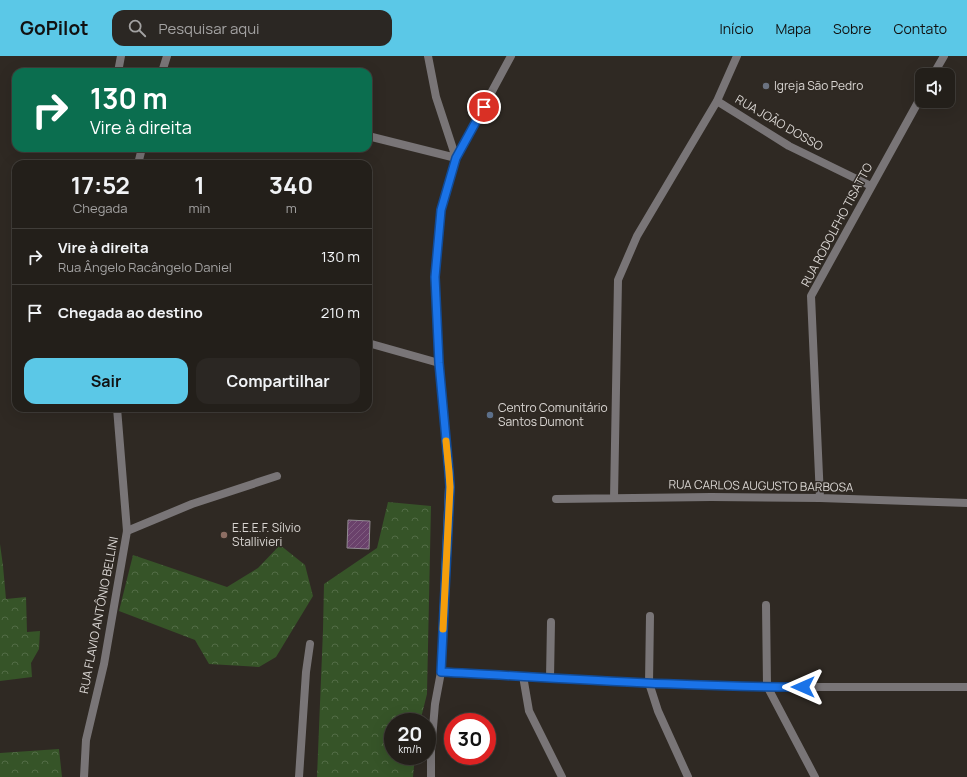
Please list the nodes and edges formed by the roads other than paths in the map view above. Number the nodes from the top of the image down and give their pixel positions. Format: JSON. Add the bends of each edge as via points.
{"nodes":[{"id":1,"x":120,"y":56,"type":"edge"},
{"id":2,"x":167,"y":56,"type":"edge"},
{"id":3,"x":428,"y":56,"type":"edge"},
{"id":4,"x":511,"y":56,"type":"edge"},
{"id":5,"x":737,"y":56,"type":"edge"},
{"id":6,"x":944,"y":56,"type":"edge"},
{"id":7,"x":118,"y":68,"type":"edge"},
{"id":8,"x":163,"y":68,"type":"edge"},
{"id":9,"x":937,"y":68,"type":"edge"},
{"id":10,"x":718,"y":101,"type":"junction"},
{"id":11,"x":915,"y":107,"type":"edge"},
{"id":12,"x":372,"y":137,"type":"edge"},
{"id":13,"x":456,"y":158,"type":"junction"},
{"id":14,"x":871,"y":186,"type":"junction"},
{"id":15,"x":372,"y":344,"type":"edge"},
{"id":16,"x":439,"y":363,"type":"junction"},
{"id":17,"x":117,"y":412,"type":"edge"},
{"id":18,"x":277,"y":476,"type":"dead end"},
{"id":19,"x":614,"y":498,"type":"junction"},
{"id":20,"x":820,"y":498,"type":"junction"},
{"id":21,"x":556,"y":499,"type":"dead end"},
{"id":22,"x":967,"y":503,"type":"edge"},
{"id":23,"x":127,"y":531,"type":"junction"},
{"id":24,"x":766,"y":604,"type":"dead end"},
{"id":25,"x":650,"y":616,"type":"dead end"},
{"id":26,"x":552,"y":622,"type":"dead end"},
{"id":27,"x":310,"y":644,"type":"dead end"},
{"id":28,"x":441,"y":672,"type":"junction"},
{"id":29,"x":523,"y":676,"type":"junction"},
{"id":30,"x":550,"y":678,"type":"junction"},
{"id":31,"x":649,"y":683,"type":"junction"},
{"id":32,"x":768,"y":686,"type":"junction"},
{"id":33,"x":967,"y":687,"type":"edge"},
{"id":34,"x":84,"y":777,"type":"edge"},
{"id":35,"x":299,"y":777,"type":"edge"},
{"id":36,"x":431,"y":777,"type":"edge"},
{"id":37,"x":562,"y":777,"type":"edge"},
{"id":38,"x":688,"y":777,"type":"edge"},
{"id":39,"x":815,"y":777,"type":"edge"}],
"edges":[{"from":1,"to":7,"type":"street"},
{"from":2,"to":8,"type":"street"},
{"from":3,"to":13,"type":"street","via":[[436,97]]},
{"from":4,"to":13,"type":"street"},
{"from":5,"to":10,"type":"street"},
{"from":6,"to":9,"type":"street"},
{"from":10,"to":14,"type":"street","name":"RUA JOÃO DOSSO","via":[[789,146]]},
{"from":10,"to":19,"type":"street","via":[[637,236],[618,280]]},
{"from":11,"to":14,"type":"street","name":"RUA RODOLFHO TISATTO"},
{"from":12,"to":13,"type":"street"},
{"from":13,"to":16,"type":"street","via":[[441,210],[435,277]]},
{"from":14,"to":20,"type":"street","name":"RUA RODOLFHO TISATTO","via":[[811,296]]},
{"from":15,"to":16,"type":"street"},
{"from":16,"to":28,"type":"street","via":[[450,487]]},
{"from":17,"to":23,"type":"street","name":"RUA FLAVIO ANTÔNIO BELLINI"},
{"from":18,"to":23,"type":"street","via":[[192,504]]},
{"from":19,"to":20,"type":"street","name":"RUA CARLOS AUGUSTO BARBOSA"},
{"from":19,"to":21,"type":"street","name":"RUA CARLOS AUGUSTO BARBOSA"},
{"from":20,"to":22,"type":"street","name":"RUA CARLOS AUGUSTO BARBOSA"},
{"from":23,"to":34,"type":"street","name":"RUA FLAVIO ANTÔNIO BELLINI","via":[[104,664],[86,740]]},
{"from":24,"to":32,"type":"street"},
{"from":25,"to":31,"type":"street"},
{"from":26,"to":30,"type":"street"},
{"from":27,"to":35,"type":"street"},
{"from":28,"to":29,"type":"street"},
{"from":28,"to":36,"type":"street","via":[[435,704]]},
{"from":29,"to":30,"type":"street"},
{"from":29,"to":37,"type":"street","via":[[529,711]]},
{"from":30,"to":31,"type":"street"},
{"from":31,"to":32,"type":"street"},
{"from":31,"to":38,"type":"street","via":[[658,711]]},
{"from":32,"to":33,"type":"street"},
{"from":32,"to":39,"type":"street"}]}
